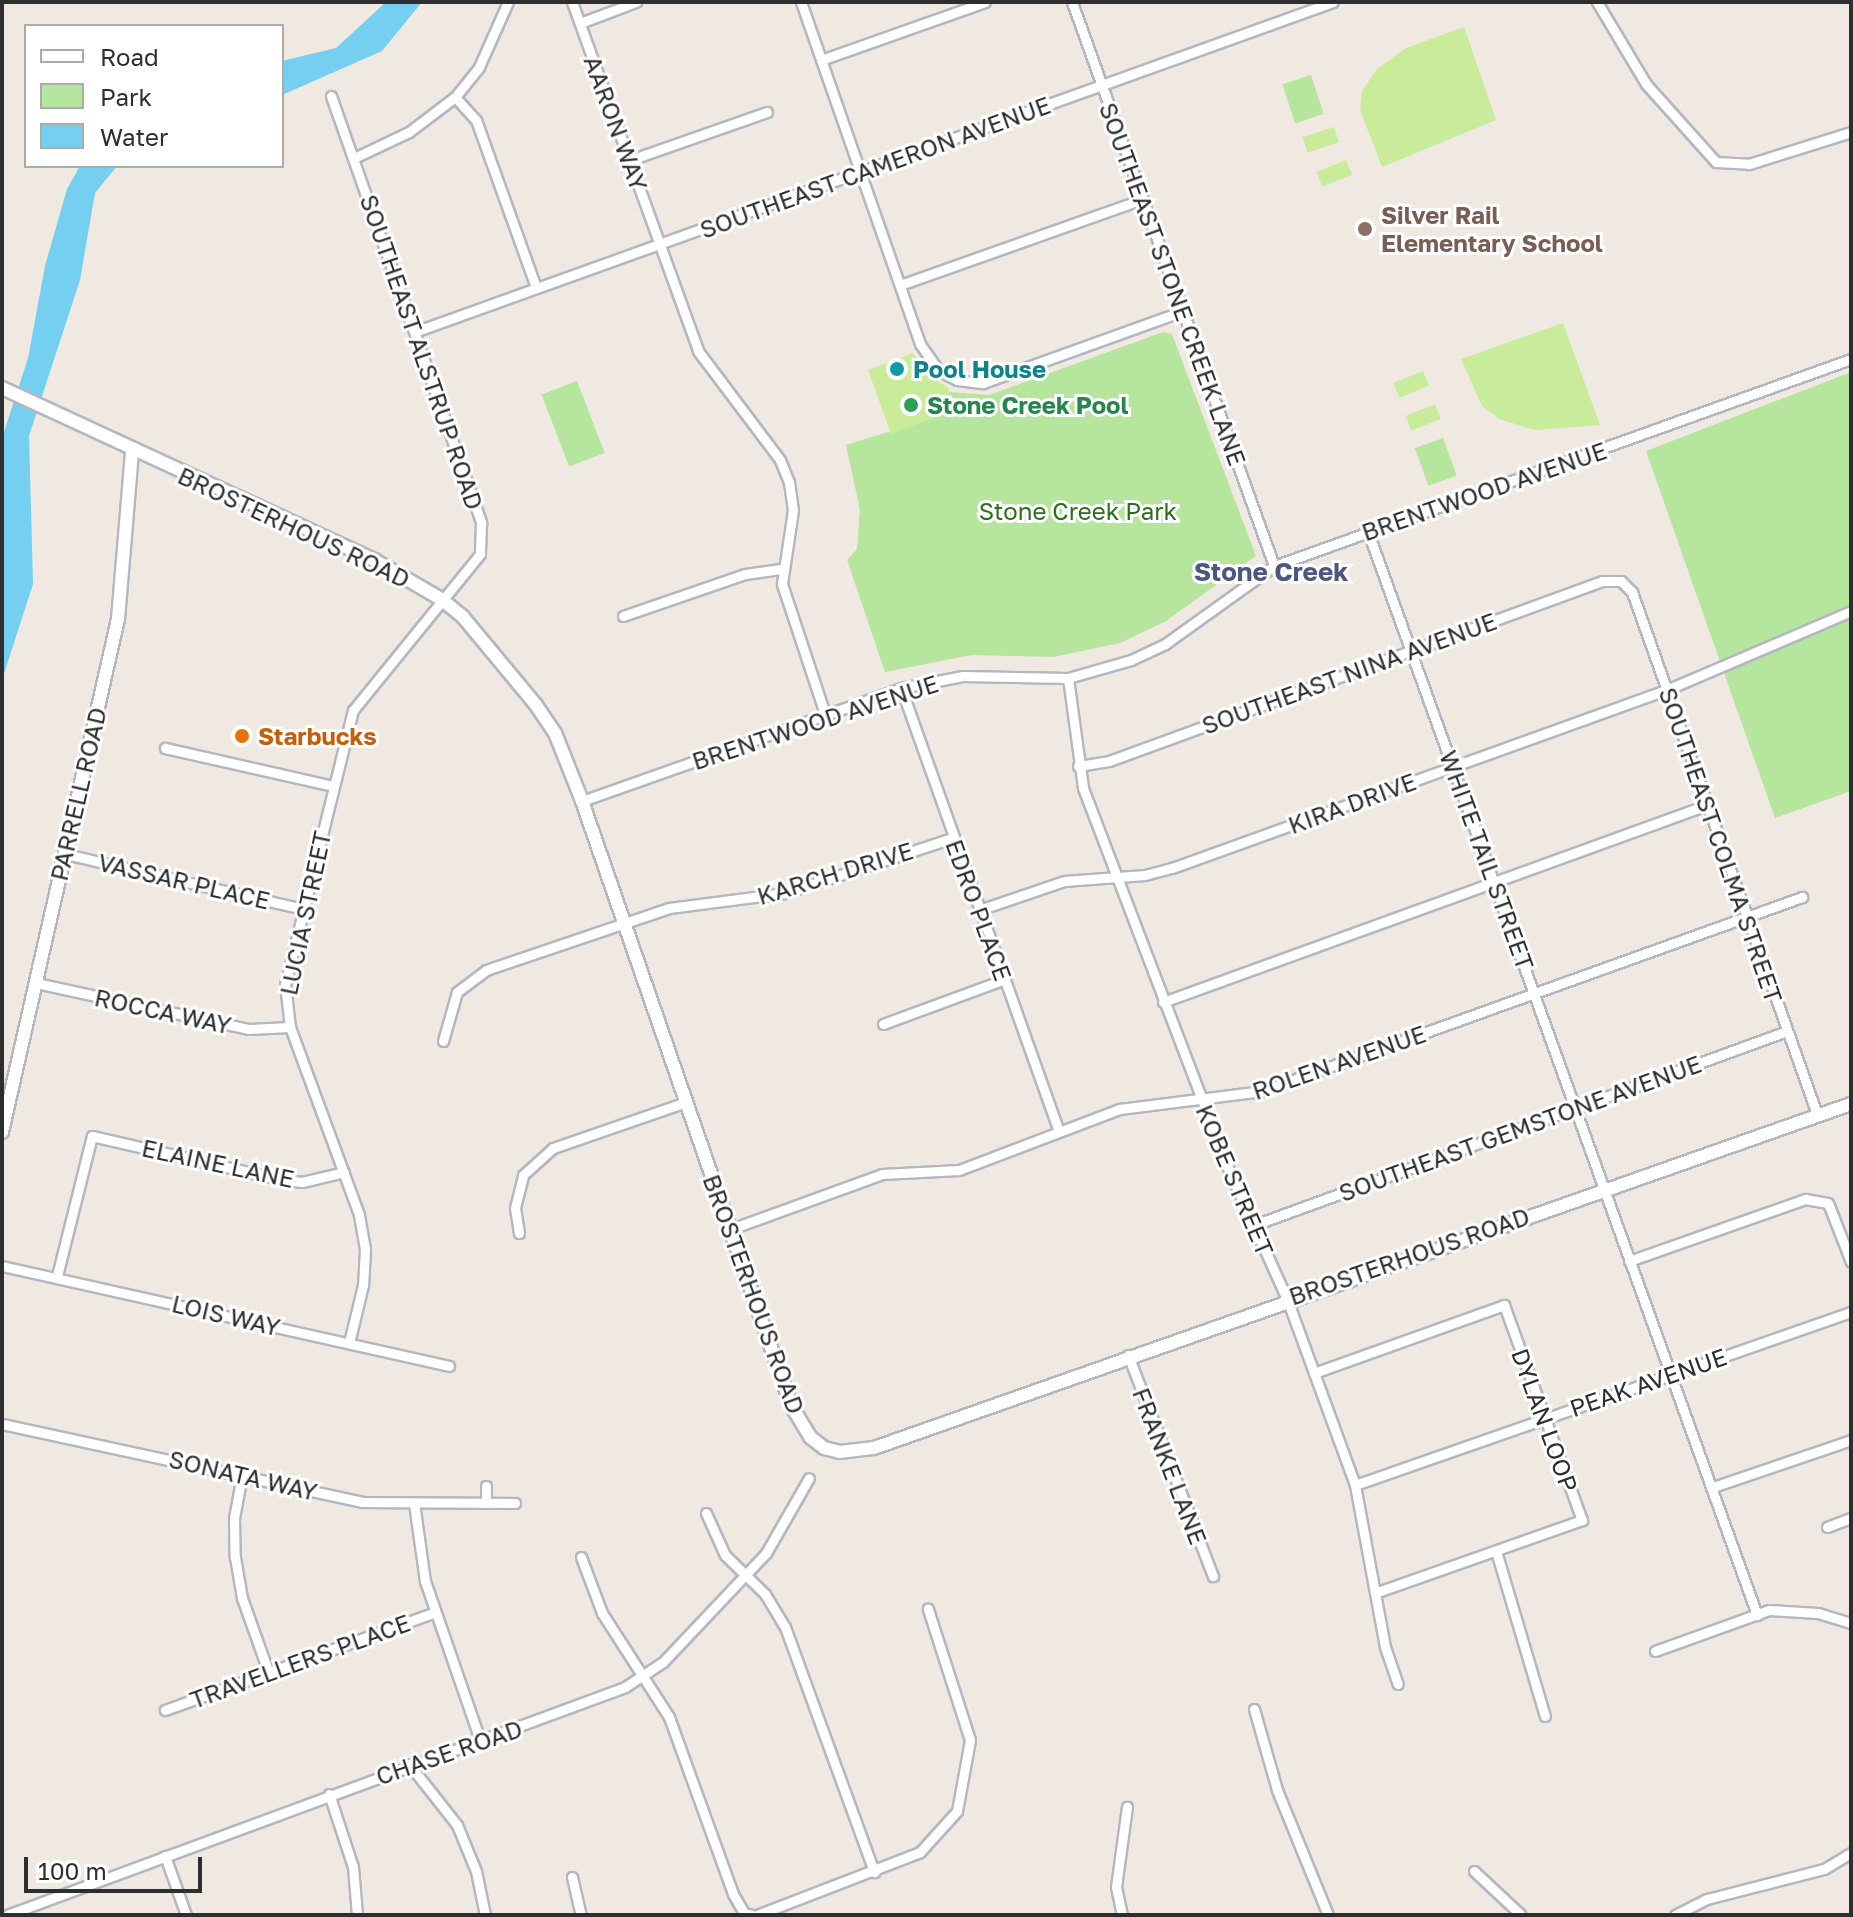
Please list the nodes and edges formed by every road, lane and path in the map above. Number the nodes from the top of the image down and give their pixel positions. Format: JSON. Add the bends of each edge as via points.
{"nodes":[{"id":1,"x":508,"y":2,"type":"edge"},
{"id":2,"x":572,"y":2,"type":"edge"},
{"id":3,"x":636,"y":2,"type":"edge"},
{"id":4,"x":801,"y":2,"type":"edge"},
{"id":5,"x":985,"y":2,"type":"edge"},
{"id":6,"x":1072,"y":2,"type":"edge"},
{"id":7,"x":1333,"y":2,"type":"edge"},
{"id":8,"x":1597,"y":2,"type":"edge"},
{"id":9,"x":580,"y":23,"type":"junction"},
{"id":10,"x":821,"y":60,"type":"junction"},
{"id":11,"x":1102,"y":85,"type":"junction"},
{"id":12,"x":331,"y":96,"type":"dead end"},
{"id":13,"x":455,"y":97,"type":"junction"},
{"id":14,"x":767,"y":112,"type":"dead end"},
{"id":15,"x":1851,"y":132,"type":"edge"},
{"id":16,"x":354,"y":158,"type":"junction"},
{"id":17,"x":630,"y":160,"type":"junction"},
{"id":18,"x":860,"y":172,"type":"junction"},
{"id":19,"x":1143,"y":199,"type":"junction"},
{"id":20,"x":659,"y":244,"type":"junction"},
{"id":21,"x":900,"y":285,"type":"junction"},
{"id":22,"x":536,"y":288,"type":"junction"},
{"id":23,"x":1183,"y":311,"type":"junction"},
{"id":24,"x":417,"y":331,"type":"junction"},
{"id":25,"x":1851,"y":359,"type":"edge"},
{"id":26,"x":3,"y":389,"type":"edge"},
{"id":27,"x":132,"y":452,"type":"junction"},
{"id":28,"x":1368,"y":532,"type":"junction"},
{"id":29,"x":1274,"y":566,"type":"junction"},
{"id":30,"x":781,"y":569,"type":"junction"},
{"id":31,"x":1621,"y":581,"type":"joint"},
{"id":32,"x":441,"y":599,"type":"junction"},
{"id":33,"x":1851,"y":611,"type":"edge"},
{"id":34,"x":623,"y":616,"type":"dead end"},
{"id":35,"x":1411,"y":650,"type":"junction"},
{"id":36,"x":1068,"y":678,"type":"junction"},
{"id":37,"x":901,"y":688,"type":"junction"},
{"id":38,"x":1666,"y":690,"type":"junction"},
{"id":39,"x":825,"y":714,"type":"junction"},
{"id":40,"x":165,"y":748,"type":"dead end"},
{"id":41,"x":1078,"y":766,"type":"junction"},
{"id":42,"x":1453,"y":766,"type":"junction"},
{"id":43,"x":334,"y":786,"type":"junction"},
{"id":44,"x":582,"y":801,"type":"junction"},
{"id":45,"x":1707,"y":805,"type":"junction"},
{"id":46,"x":952,"y":838,"type":"junction"},
{"id":47,"x":65,"y":854,"type":"junction"},
{"id":48,"x":1116,"y":877,"type":"junction"},
{"id":49,"x":1494,"y":881,"type":"junction"},
{"id":50,"x":1802,"y":897,"type":"dead end"},
{"id":51,"x":304,"y":909,"type":"junction"},
{"id":52,"x":979,"y":910,"type":"junction"},
{"id":53,"x":1746,"y":917,"type":"junction"},
{"id":54,"x":622,"y":922,"type":"junction"},
{"id":55,"x":1005,"y":979,"type":"junction"},
{"id":56,"x":36,"y":983,"type":"junction"},
{"id":57,"x":1535,"y":993,"type":"junction"},
{"id":58,"x":1163,"y":1002,"type":"junction"},
{"id":59,"x":883,"y":1024,"type":"dead end"},
{"id":60,"x":290,"y":1027,"type":"junction"},
{"id":61,"x":1787,"y":1031,"type":"junction"},
{"id":62,"x":443,"y":1041,"type":"dead end"},
{"id":63,"x":1201,"y":1100,"type":"junction"},
{"id":64,"x":686,"y":1102,"type":"junction"},
{"id":65,"x":1851,"y":1104,"type":"edge"},
{"id":66,"x":1576,"y":1108,"type":"junction"},
{"id":67,"x":1817,"y":1114,"type":"junction"},
{"id":68,"x":1059,"y":1131,"type":"junction"},
{"id":69,"x":2,"y":1132,"type":"edge"},
{"id":70,"x":344,"y":1172,"type":"junction"},
{"id":71,"x":1604,"y":1188,"type":"junction"},
{"id":72,"x":1254,"y":1225,"type":"junction"},
{"id":73,"x":731,"y":1229,"type":"junction"},
{"id":74,"x":519,"y":1233,"type":"dead end"},
{"id":75,"x":1629,"y":1261,"type":"junction"},
{"id":76,"x":1851,"y":1262,"type":"edge"},
{"id":77,"x":2,"y":1266,"type":"edge"},
{"id":78,"x":57,"y":1276,"type":"junction"},
{"id":79,"x":1287,"y":1299,"type":"junction"},
{"id":80,"x":1851,"y":1312,"type":"edge"},
{"id":81,"x":349,"y":1343,"type":"junction"},
{"id":82,"x":1128,"y":1355,"type":"junction"},
{"id":83,"x":449,"y":1366,"type":"dead end"},
{"id":84,"x":1314,"y":1373,"type":"junction"},
{"id":85,"x":1670,"y":1375,"type":"junction"},
{"id":86,"x":1545,"y":1418,"type":"junction"},
{"id":87,"x":2,"y":1424,"type":"edge"},
{"id":88,"x":1851,"y":1440,"type":"edge"},
{"id":89,"x":242,"y":1475,"type":"junction"},
{"id":90,"x":809,"y":1478,"type":"dead end"},
{"id":91,"x":1355,"y":1485,"type":"junction"},
{"id":92,"x":486,"y":1486,"type":"dead end"},
{"id":93,"x":1713,"y":1487,"type":"junction"},
{"id":94,"x":414,"y":1503,"type":"junction"},
{"id":95,"x":486,"y":1503,"type":"junction"},
{"id":96,"x":515,"y":1503,"type":"dead end"},
{"id":97,"x":706,"y":1513,"type":"dead end"},
{"id":98,"x":1851,"y":1518,"type":"edge"},
{"id":99,"x":1827,"y":1527,"type":"dead end"},
{"id":100,"x":1496,"y":1551,"type":"junction"},
{"id":101,"x":581,"y":1557,"type":"dead end"},
{"id":102,"x":745,"y":1576,"type":"junction"},
{"id":103,"x":1213,"y":1576,"type":"dead end"},
{"id":104,"x":1378,"y":1592,"type":"junction"},
{"id":105,"x":928,"y":1609,"type":"dead end"},
{"id":106,"x":435,"y":1612,"type":"junction"},
{"id":107,"x":1757,"y":1615,"type":"junction"},
{"id":108,"x":1851,"y":1623,"type":"edge"},
{"id":109,"x":1655,"y":1651,"type":"dead end"},
{"id":110,"x":268,"y":1671,"type":"junction"},
{"id":111,"x":642,"y":1677,"type":"junction"},
{"id":112,"x":1398,"y":1684,"type":"dead end"},
{"id":113,"x":1254,"y":1709,"type":"dead end"},
{"id":114,"x":165,"y":1710,"type":"dead end"},
{"id":115,"x":1545,"y":1716,"type":"dead end"},
{"id":116,"x":479,"y":1737,"type":"junction"},
{"id":117,"x":409,"y":1764,"type":"junction"},
{"id":118,"x":329,"y":1794,"type":"junction"},
{"id":119,"x":1127,"y":1807,"type":"dead end"},
{"id":120,"x":1851,"y":1853,"type":"edge"},
{"id":121,"x":165,"y":1856,"type":"junction"},
{"id":122,"x":1474,"y":1871,"type":"dead end"},
{"id":123,"x":874,"y":1872,"type":"junction"},
{"id":124,"x":572,"y":1877,"type":"dead end"},
{"id":125,"x":751,"y":1914,"type":"edge"},
{"id":126,"x":7,"y":1915,"type":"edge"},
{"id":127,"x":186,"y":1915,"type":"edge"},
{"id":128,"x":357,"y":1915,"type":"edge"},
{"id":129,"x":485,"y":1915,"type":"edge"},
{"id":130,"x":581,"y":1915,"type":"edge"},
{"id":131,"x":1122,"y":1915,"type":"edge"},
{"id":132,"x":1328,"y":1915,"type":"edge"},
{"id":133,"x":1521,"y":1915,"type":"edge"},
{"id":134,"x":1675,"y":1915,"type":"edge"}],
"edges":[{"from":1,"to":13,"type":"street","via":[[479,67]]},
{"from":2,"to":9,"type":"street","name":"AARON WAY"},
{"from":3,"to":9,"type":"street"},
{"from":4,"to":10,"type":"street"},
{"from":5,"to":10,"type":"street"},
{"from":6,"to":11,"type":"street","name":"SOUTHEAST STONE CREEK LANE"},
{"from":7,"to":11,"type":"street","name":"SOUTHEAST CAMERON AVENUE"},
{"from":8,"to":15,"type":"street","via":[[1646,84],[1716,162],[1749,164]]},
{"from":9,"to":17,"type":"street","name":"AARON WAY"},
{"from":10,"to":18,"type":"street"},
{"from":11,"to":18,"type":"street","name":"SOUTHEAST CAMERON AVENUE"},
{"from":11,"to":19,"type":"street","name":"SOUTHEAST STONE CREEK LANE"},
{"from":12,"to":16,"type":"street","name":"SOUTHEAST ALSTRUP ROAD"},
{"from":13,"to":16,"type":"street","via":[[385,147]]},
{"from":13,"to":22,"type":"street","via":[[476,120]]},
{"from":14,"to":17,"type":"street"},
{"from":16,"to":24,"type":"street","name":"SOUTHEAST ALSTRUP ROAD"},
{"from":17,"to":20,"type":"street","name":"AARON WAY"},
{"from":18,"to":20,"type":"street","name":"SOUTHEAST CAMERON AVENUE"},
{"from":18,"to":21,"type":"street"},
{"from":19,"to":21,"type":"street"},
{"from":19,"to":23,"type":"street","name":"SOUTHEAST STONE CREEK LANE"},
{"from":20,"to":22,"type":"street","name":"SOUTHEAST CAMERON AVENUE"},
{"from":20,"to":30,"type":"street","name":"AARON WAY","via":[[698,351],[780,460],[789,482],[793,510]]},
{"from":21,"to":23,"type":"street","via":[[920,344],[938,370],[957,380],[983,383]]},
{"from":22,"to":24,"type":"street","name":"SOUTHEAST CAMERON AVENUE"},
{"from":23,"to":29,"type":"street","name":"SOUTHEAST STONE CREEK LANE"},
{"from":24,"to":32,"type":"street","name":"SOUTHEAST ALSTRUP ROAD","via":[[481,523],[480,554]]},
{"from":25,"to":28,"type":"street","name":"BRENTWOOD AVENUE"},
{"from":26,"to":27,"type":"street","name":"BROSTERHOUS ROAD"},
{"from":27,"to":32,"type":"street","name":"BROSTERHOUS ROAD","via":[[374,560]]},
{"from":27,"to":47,"type":"street","name":"PARRELL ROAD","via":[[118,619]]},
{"from":28,"to":29,"type":"street","name":"BRENTWOOD AVENUE"},
{"from":28,"to":35,"type":"street","name":"WHITE TAIL STREET"},
{"from":29,"to":36,"type":"street","name":"BRENTWOOD AVENUE","via":[[1165,644]]},
{"from":30,"to":34,"type":"street","via":[[745,574]]},
{"from":30,"to":39,"type":"street"},
{"from":31,"to":35,"type":"street","name":"SOUTHEAST NINA AVENUE","via":[[1602,581]]},
{"from":31,"to":38,"type":"street","name":"SOUTHEAST COLMA STREET","via":[[1632,592]]},
{"from":32,"to":43,"type":"street","name":"LUCIA STREET","via":[[361,696]]},
{"from":32,"to":44,"type":"street","name":"BROSTERHOUS ROAD","via":[[463,617],[536,705],[555,733]]},
{"from":33,"to":38,"type":"street","name":"KIRA DRIVE"},
{"from":35,"to":41,"type":"street","name":"SOUTHEAST NINA AVENUE","via":[[1109,761]]},
{"from":35,"to":42,"type":"street","name":"WHITE TAIL STREET"},
{"from":36,"to":37,"type":"street","name":"BRENTWOOD AVENUE","via":[[963,676]]},
{"from":36,"to":41,"type":"street","name":"KOBE STREET"},
{"from":37,"to":39,"type":"street","name":"BRENTWOOD AVENUE"},
{"from":37,"to":46,"type":"street","name":"EDRO PLACE"},
{"from":38,"to":42,"type":"street","name":"KIRA DRIVE"},
{"from":38,"to":45,"type":"street","name":"SOUTHEAST COLMA STREET"},
{"from":39,"to":44,"type":"street","name":"BRENTWOOD AVENUE"},
{"from":40,"to":43,"type":"street"},
{"from":41,"to":48,"type":"street","name":"KOBE STREET"},
{"from":42,"to":48,"type":"street","name":"KIRA DRIVE","via":[[1172,868]]},
{"from":42,"to":49,"type":"street","name":"WHITE TAIL STREET"},
{"from":43,"to":51,"type":"street","name":"LUCIA STREET"},
{"from":44,"to":54,"type":"street","name":"BROSTERHOUS ROAD"},
{"from":45,"to":49,"type":"street"},
{"from":45,"to":53,"type":"street","name":"SOUTHEAST COLMA STREET"},
{"from":46,"to":52,"type":"street","name":"EDRO PLACE"},
{"from":46,"to":54,"type":"street","name":"KARCH DRIVE","via":[[785,893],[669,908]]},
{"from":47,"to":51,"type":"street","name":"VASSAR PLACE"},
{"from":47,"to":56,"type":"street","name":"PARRELL ROAD"},
{"from":48,"to":52,"type":"street","name":"KIRA DRIVE","via":[[1064,881]]},
{"from":48,"to":58,"type":"street","name":"KOBE STREET"},
{"from":49,"to":57,"type":"street","name":"WHITE TAIL STREET"},
{"from":49,"to":58,"type":"street"},
{"from":50,"to":53,"type":"street","name":"ROLEN AVENUE"},
{"from":51,"to":60,"type":"street","name":"LUCIA STREET","via":[[285,984]]},
{"from":52,"to":55,"type":"street","name":"EDRO PLACE"},
{"from":53,"to":57,"type":"street","name":"ROLEN AVENUE"},
{"from":53,"to":61,"type":"street","name":"SOUTHEAST COLMA STREET"},
{"from":54,"to":62,"type":"street","name":"KARCH DRIVE","via":[[486,970],[457,992]]},
{"from":54,"to":64,"type":"street","name":"BROSTERHOUS ROAD"},
{"from":55,"to":59,"type":"street"},
{"from":55,"to":68,"type":"street","name":"EDRO PLACE"},
{"from":56,"to":60,"type":"street","name":"ROCCA WAY","via":[[249,1029],[275,1032]]},
{"from":56,"to":69,"type":"street","name":"PARRELL ROAD"},
{"from":57,"to":63,"type":"street","name":"ROLEN AVENUE","via":[[1262,1091]]},
{"from":57,"to":66,"type":"street","name":"WHITE TAIL STREET"},
{"from":58,"to":63,"type":"street","name":"KOBE STREET"},
{"from":60,"to":70,"type":"street","name":"LUCIA STREET"},
{"from":61,"to":66,"type":"street","name":"SOUTHEAST GEMSTONE AVENUE"},
{"from":61,"to":67,"type":"street","name":"SOUTHEAST COLMA STREET"},
{"from":63,"to":68,"type":"street","name":"ROLEN AVENUE","via":[[1147,1103]]},
{"from":63,"to":72,"type":"street","name":"KOBE STREET"},
{"from":64,"to":73,"type":"street","name":"BROSTERHOUS ROAD"},
{"from":64,"to":74,"type":"street","via":[[553,1148],[523,1175],[515,1208]]},
{"from":65,"to":67,"type":"street","name":"BROSTERHOUS ROAD"},
{"from":66,"to":71,"type":"street","name":"WHITE TAIL STREET"},
{"from":66,"to":72,"type":"street","name":"SOUTHEAST GEMSTONE AVENUE"},
{"from":67,"to":71,"type":"street","name":"BROSTERHOUS ROAD"},
{"from":68,"to":73,"type":"street","name":"ROLEN AVENUE","via":[[959,1170],[882,1174]]},
{"from":70,"to":78,"type":"street","name":"ELAINE LANE","via":[[302,1182],[278,1179],[92,1136]]},
{"from":70,"to":81,"type":"street","name":"LUCIA STREET","via":[[365,1249],[363,1285]]},
{"from":71,"to":75,"type":"street","name":"WHITE TAIL STREET"},
{"from":71,"to":79,"type":"street","name":"BROSTERHOUS ROAD"},
{"from":72,"to":79,"type":"street","name":"KOBE STREET"},
{"from":73,"to":82,"type":"street","name":"BROSTERHOUS ROAD","via":[[791,1405],[810,1437],[824,1448],[874,1448]]},
{"from":75,"to":76,"type":"street","via":[[1805,1199],[1828,1203]]},
{"from":75,"to":85,"type":"street","name":"WHITE TAIL STREET"},
{"from":77,"to":78,"type":"street","name":"LOIS WAY"},
{"from":78,"to":81,"type":"street","name":"LOIS WAY"},
{"from":79,"to":82,"type":"street","name":"BROSTERHOUS ROAD"},
{"from":79,"to":84,"type":"street","name":"KOBE STREET"},
{"from":80,"to":85,"type":"street","name":"PEAK AVENUE"},
{"from":81,"to":83,"type":"street","name":"LOIS WAY"},
{"from":82,"to":103,"type":"street","name":"FRANKE LANE"},
{"from":84,"to":86,"type":"street","name":"DYLAN LOOP","via":[[1504,1305]]},
{"from":84,"to":91,"type":"street","name":"KOBE STREET"},
{"from":85,"to":86,"type":"street","name":"PEAK AVENUE"},
{"from":85,"to":93,"type":"street","name":"WHITE TAIL STREET"},
{"from":86,"to":91,"type":"street","name":"PEAK AVENUE"},
{"from":86,"to":100,"type":"street","name":"DYLAN LOOP","via":[[1582,1520]]},
{"from":87,"to":89,"type":"street","name":"SONATA WAY"},
{"from":88,"to":93,"type":"street"},
{"from":89,"to":94,"type":"street","name":"SONATA WAY","via":[[363,1502]]},
{"from":89,"to":110,"type":"street","via":[[234,1518],[235,1557],[242,1598]]},
{"from":90,"to":102,"type":"street","name":"CHASE ROAD","via":[[789,1520]]},
{"from":91,"to":104,"type":"street","name":"KOBE STREET"},
{"from":92,"to":95,"type":"street"},
{"from":93,"to":107,"type":"street","name":"WHITE TAIL STREET"},
{"from":94,"to":95,"type":"street","name":"SONATA WAY"},
{"from":94,"to":106,"type":"street","via":[[416,1540]]},
{"from":95,"to":96,"type":"street","name":"SONATA WAY"},
{"from":97,"to":102,"type":"street","via":[[718,1545]]},
{"from":98,"to":99,"type":"street"},
{"from":100,"to":104,"type":"street","name":"DYLAN LOOP"},
{"from":100,"to":115,"type":"street"},
{"from":101,"to":111,"type":"street","via":[[597,1602]]},
{"from":102,"to":111,"type":"street","name":"CHASE ROAD"},
{"from":102,"to":123,"type":"street","via":[[765,1594],[785,1627]]},
{"from":104,"to":112,"type":"street","name":"KOBE STREET","via":[[1385,1647]]},
{"from":105,"to":123,"type":"street","via":[[970,1740],[963,1791],[940,1834],[920,1852]]},
{"from":106,"to":110,"type":"street","name":"TRAVELLERS PLACE"},
{"from":106,"to":116,"type":"street"},
{"from":107,"to":108,"type":"street","via":[[1769,1610],[1818,1613]]},
{"from":107,"to":109,"type":"street"},
{"from":110,"to":114,"type":"street","name":"TRAVELLERS PLACE"},
{"from":111,"to":116,"type":"street","name":"CHASE ROAD","via":[[500,1735]]},
{"from":111,"to":125,"type":"street","via":[[669,1717]]},
{"from":113,"to":132,"type":"street","via":[[1277,1790]]},
{"from":116,"to":117,"type":"street","name":"CHASE ROAD"},
{"from":117,"to":118,"type":"street","name":"CHASE ROAD"},
{"from":117,"to":129,"type":"street","via":[[457,1825],[476,1871]]},
{"from":118,"to":121,"type":"street","name":"CHASE ROAD"},
{"from":118,"to":128,"type":"street","via":[[353,1867]]},
{"from":119,"to":131,"type":"street","via":[[1116,1887]]},
{"from":120,"to":134,"type":"street","via":[[1824,1869],[1707,1899]]},
{"from":121,"to":126,"type":"street","name":"CHASE ROAD"},
{"from":121,"to":127,"type":"street"},
{"from":122,"to":133,"type":"street"},
{"from":123,"to":125,"type":"street"},
{"from":124,"to":130,"type":"street"}]}
